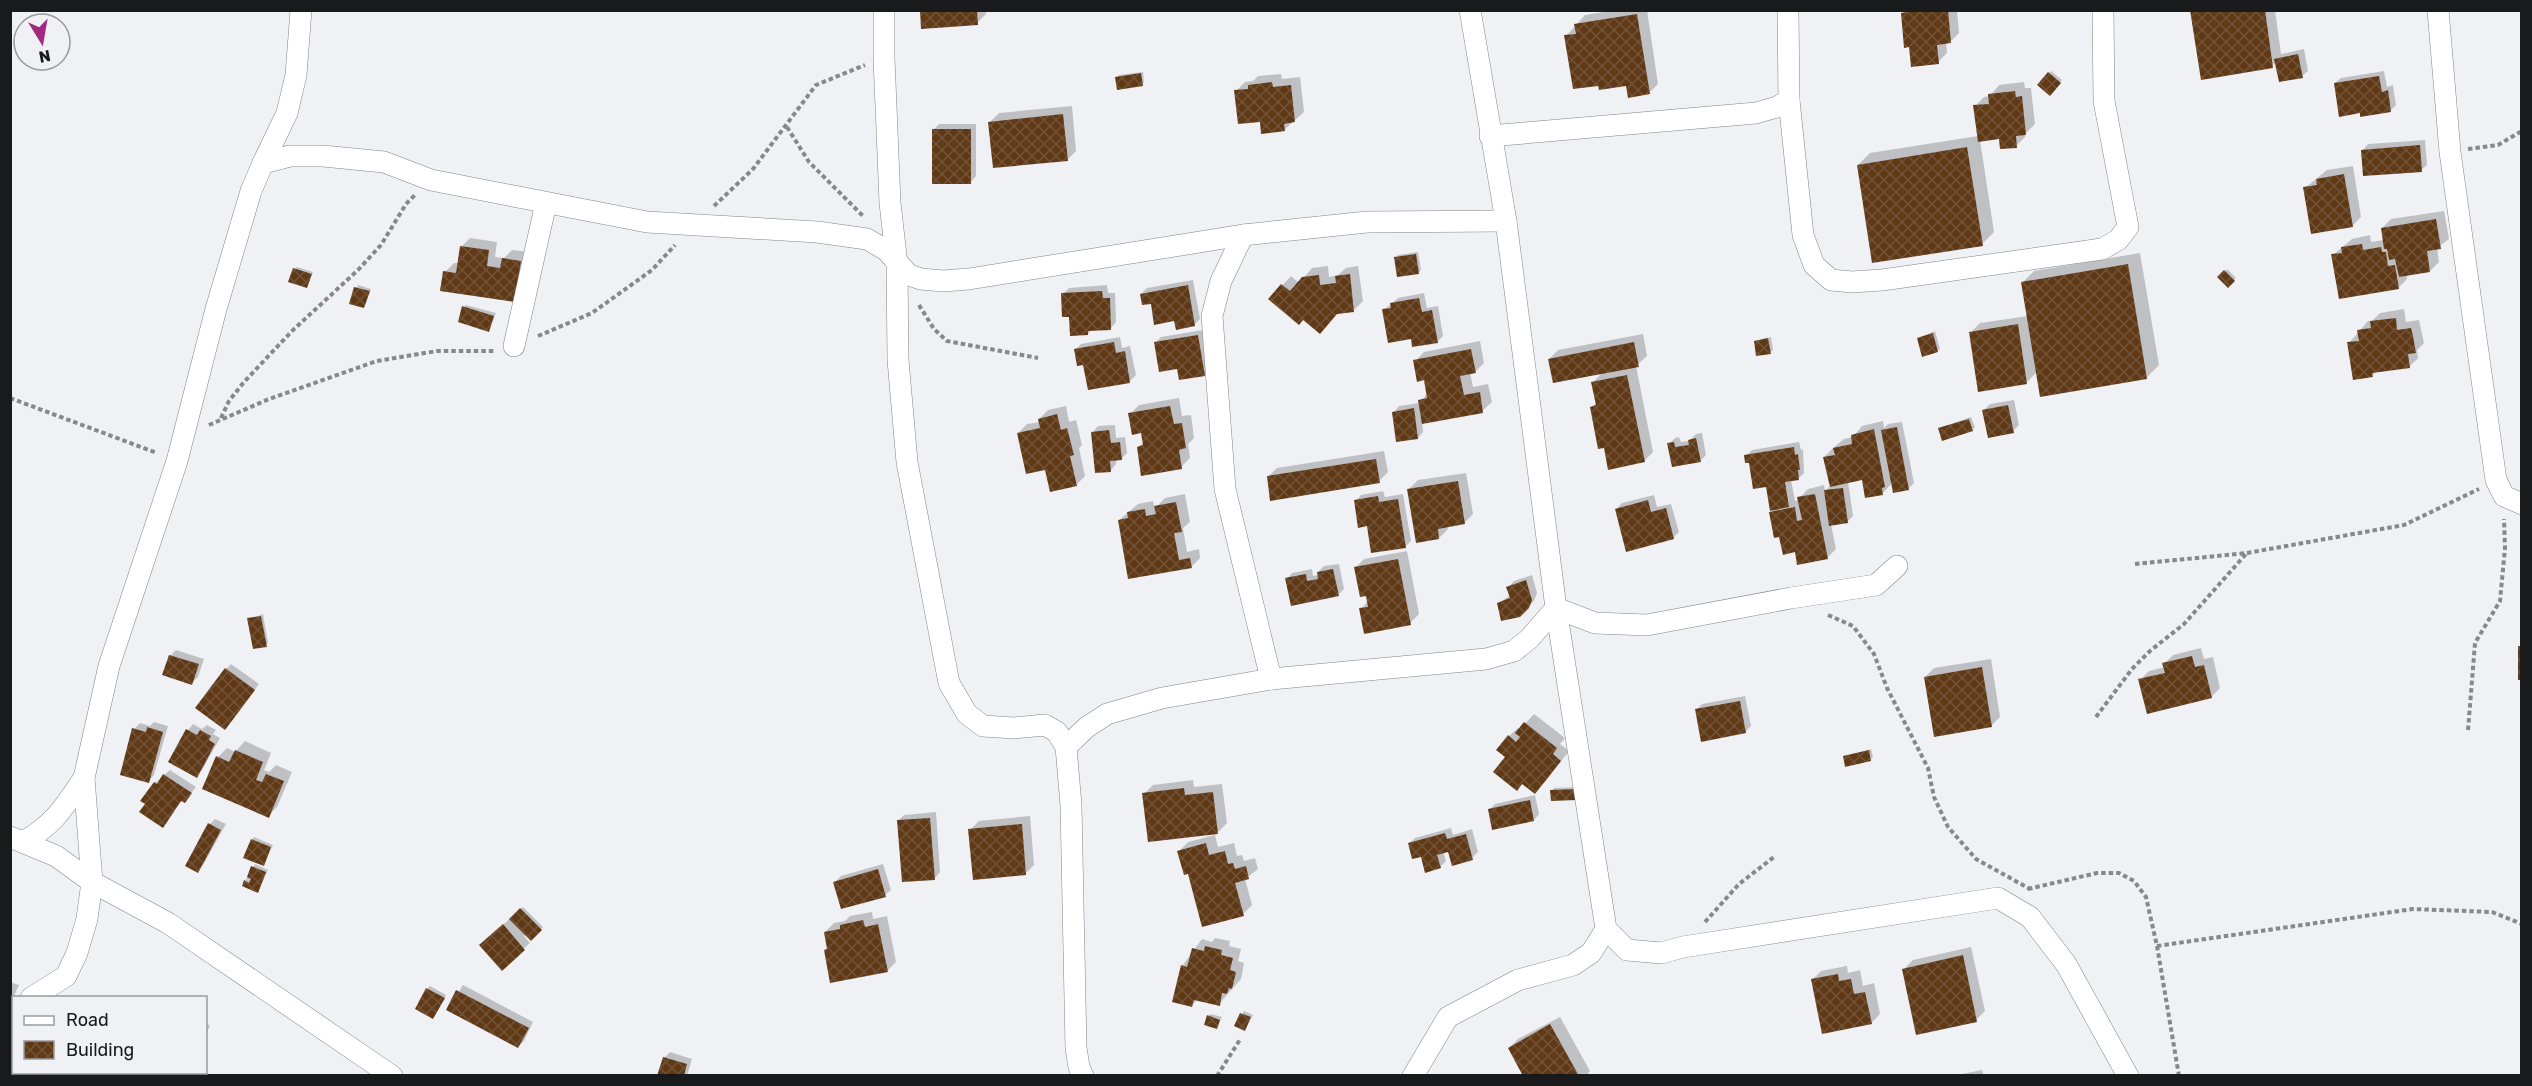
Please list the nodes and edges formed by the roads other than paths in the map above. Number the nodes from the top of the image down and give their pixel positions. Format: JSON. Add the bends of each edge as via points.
{"nodes":[{"id":1,"x":302,"y":10,"type":"edge"},
{"id":2,"x":884,"y":10,"type":"edge"},
{"id":3,"x":1470,"y":10,"type":"edge"},
{"id":4,"x":1788,"y":10,"type":"edge"},
{"id":5,"x":2103,"y":10,"type":"edge"},
{"id":6,"x":2438,"y":10,"type":"edge"},
{"id":7,"x":1789,"y":100,"type":"junction"},
{"id":8,"x":1490,"y":136,"type":"junction"},
{"id":9,"x":263,"y":163,"type":"junction"},
{"id":10,"x":546,"y":203,"type":"junction"},
{"id":11,"x":1506,"y":221,"type":"junction"},
{"id":12,"x":1243,"y":235,"type":"junction"},
{"id":13,"x":897,"y":272,"type":"junction"},
{"id":14,"x":514,"y":346,"type":"dead end"},
{"id":15,"x":2507,"y":493,"type":"edge"},
{"id":16,"x":1897,"y":566,"type":"dead end"},
{"id":17,"x":1556,"y":608,"type":"junction"},
{"id":18,"x":1271,"y":679,"type":"junction"},
{"id":19,"x":1066,"y":747,"type":"junction"},
{"id":20,"x":84,"y":778,"type":"junction"},
{"id":21,"x":17,"y":839,"type":"edge"},
{"id":22,"x":92,"y":882,"type":"junction"},
{"id":23,"x":1606,"y":929,"type":"junction"},
{"id":24,"x":34,"y":996,"type":"edge"},
{"id":25,"x":1080,"y":1073,"type":"edge"},
{"id":26,"x":392,"y":1076,"type":"edge"},
{"id":27,"x":1413,"y":1076,"type":"edge"},
{"id":28,"x":2128,"y":1076,"type":"edge"}],
"edges":[{"from":1,"to":9,"type":"street","via":[[296,75],[287,113]]},
{"from":2,"to":13,"type":"street","via":[[890,204]]},
{"from":3,"to":8,"type":"street"},
{"from":4,"to":7,"type":"street"},
{"from":5,"to":7,"type":"street","via":[[2104,101],[2128,227],[2118,240],[2102,249],[1882,280],[1831,280],[1814,265],[1803,235]]},
{"from":6,"to":15,"type":"street","via":[[2450,152]]},
{"from":7,"to":8,"type":"street","via":[[1756,113]]},
{"from":8,"to":11,"type":"street"},
{"from":9,"to":10,"type":"street","via":[[290,156],[384,162],[431,180]]},
{"from":9,"to":20,"type":"street","via":[[251,190],[216,309],[177,462],[109,666]]},
{"from":10,"to":13,"type":"street","via":[[647,222],[817,232],[867,239],[886,250]]},
{"from":10,"to":14,"type":"street"},
{"from":11,"to":12,"type":"street","via":[[1367,222]]},
{"from":11,"to":17,"type":"street"},
{"from":12,"to":13,"type":"street","via":[[969,279],[921,279]]},
{"from":12,"to":18,"type":"street","via":[[1221,281],[1212,316],[1225,489]]},
{"from":13,"to":19,"type":"street","via":[[898,360],[907,462],[949,683],[967,714],[983,726],[1045,725],[1057,732]]},
{"from":16,"to":17,"type":"street","via":[[1876,585],[1647,625],[1595,623]]},
{"from":17,"to":18,"type":"street","via":[[1514,651],[1486,659]]},
{"from":17,"to":23,"type":"street"},
{"from":18,"to":19,"type":"street","via":[[1162,699],[1107,714]]},
{"from":19,"to":25,"type":"street"},
{"from":20,"to":21,"type":"street","via":[[44,830]]},
{"from":20,"to":22,"type":"street"},
{"from":21,"to":22,"type":"street","via":[[56,856]]},
{"from":22,"to":24,"type":"street","via":[[87,919],[66,976]]},
{"from":22,"to":26,"type":"street","via":[[168,923]]},
{"from":23,"to":27,"type":"street","via":[[1591,953],[1574,965],[1518,980],[1448,1017]]},
{"from":23,"to":28,"type":"street","via":[[1627,950],[1661,953],[1998,898],[2030,917],[2066,964]]}]}
